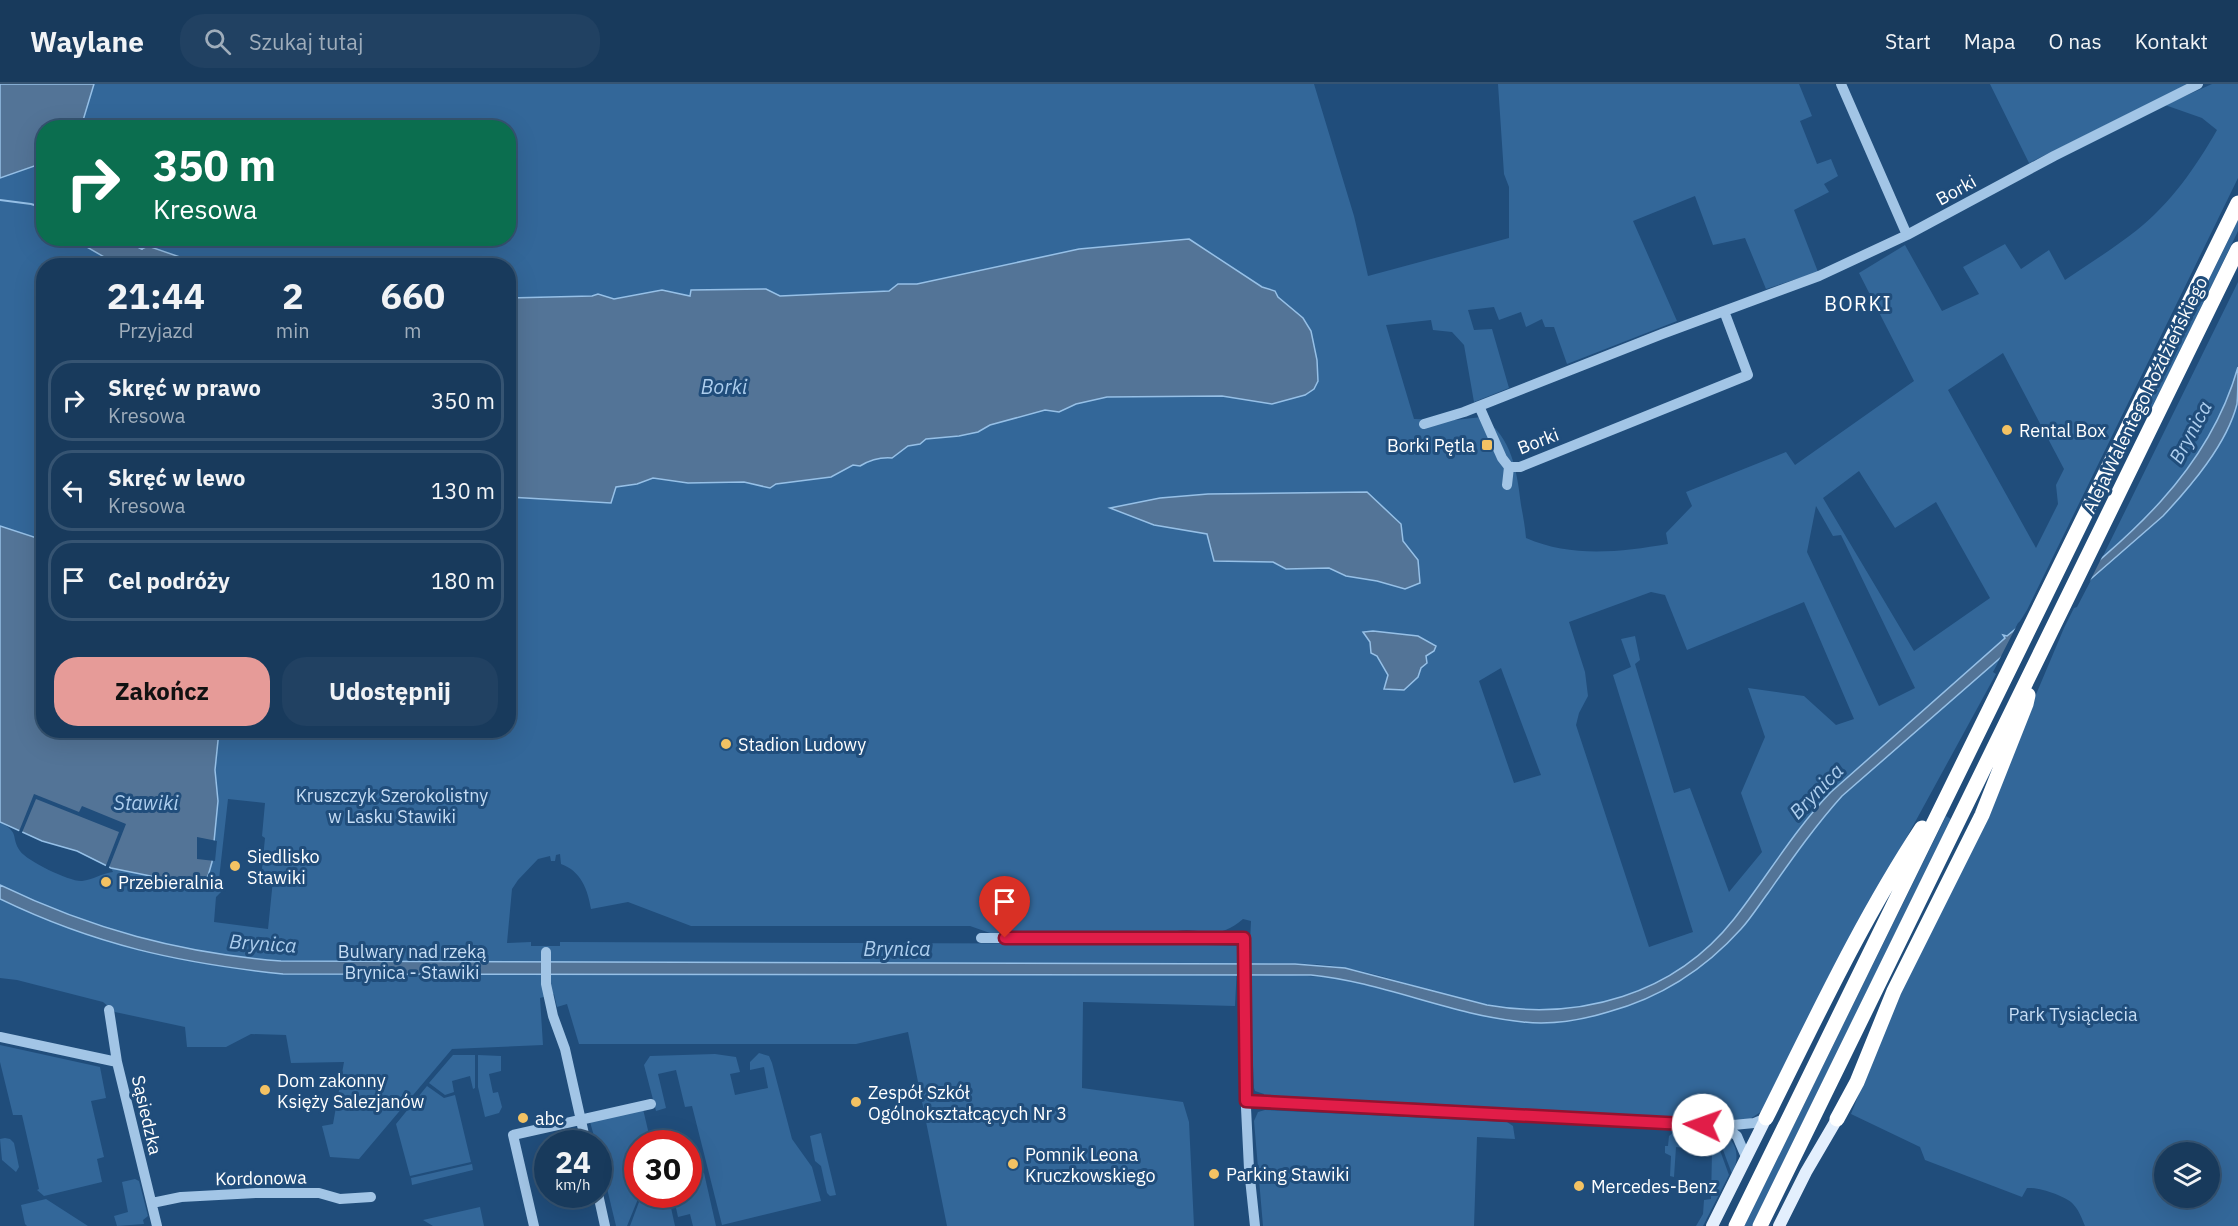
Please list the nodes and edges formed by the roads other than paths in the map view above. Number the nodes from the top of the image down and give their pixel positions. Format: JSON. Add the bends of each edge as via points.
{"nodes":[{"id":1,"x":1841,"y":84,"type":"edge"},
{"id":2,"x":2198,"y":84,"type":"edge"},
{"id":3,"x":2238,"y":203,"type":"edge"},
{"id":4,"x":1907,"y":235,"type":"junction"},
{"id":5,"x":2238,"y":249,"type":"edge"},
{"id":6,"x":1724,"y":310,"type":"junction"},
{"id":7,"x":1479,"y":406,"type":"junction"},
{"id":8,"x":1424,"y":424,"type":"dead end"},
{"id":9,"x":1509,"y":467,"type":"junction"},
{"id":10,"x":1507,"y":485,"type":"dead end"},
{"id":11,"x":2032,"y":670,"type":"junction"},
{"id":12,"x":1956,"y":778,"type":"junction"},
{"id":13,"x":981,"y":938,"type":"dead end"},
{"id":14,"x":546,"y":952,"type":"dead end"},
{"id":15,"x":109,"y":1010,"type":"dead end"},
{"id":16,"x":0,"y":1037,"type":"edge"},
{"id":17,"x":117,"y":1062,"type":"junction"},
{"id":18,"x":1246,"y":1101,"type":"junction"},
{"id":19,"x":651,"y":1104,"type":"dead end"},
{"id":20,"x":1766,"y":1118,"type":"junction"},
{"id":21,"x":1838,"y":1119,"type":"joint"},
{"id":22,"x":580,"y":1120,"type":"junction"},
{"id":23,"x":1723,"y":1126,"type":"junction"},
{"id":24,"x":583,"y":1130,"type":"edge"},
{"id":25,"x":1746,"y":1157,"type":"junction"},
{"id":26,"x":371,"y":1197,"type":"dead end"},
{"id":27,"x":152,"y":1203,"type":"junction"},
{"id":28,"x":601,"y":1208,"type":"edge"},
{"id":29,"x":157,"y":1226,"type":"edge"},
{"id":30,"x":534,"y":1226,"type":"edge"},
{"id":31,"x":605,"y":1226,"type":"edge"},
{"id":32,"x":1255,"y":1226,"type":"edge"},
{"id":33,"x":1712,"y":1226,"type":"edge"},
{"id":34,"x":1736,"y":1226,"type":"edge"},
{"id":35,"x":1760,"y":1226,"type":"edge"},
{"id":36,"x":1779,"y":1226,"type":"edge"}],
"edges":[{"from":1,"to":4,"type":"street"},
{"from":2,"to":4,"type":"street","name":"Borki"},
{"from":3,"to":12,"type":"highway","name":"Aleja Walentego Roździeńskiego"},
{"from":4,"to":6,"type":"street","name":"Borki","via":[[1819,276]]},
{"from":5,"to":11,"type":"highway","name":"Aleja Walentego Roździeńskiego"},
{"from":6,"to":7,"type":"street","name":"Borki"},
{"from":6,"to":9,"type":"street","name":"Borki","via":[[1748,375],[1520,467]]},
{"from":7,"to":8,"type":"street","name":"Borki"},
{"from":7,"to":9,"type":"street"},
{"from":9,"to":10,"type":"street"},
{"from":11,"to":21,"type":"highway","via":[[2026,705],[1982,815],[1914,950]]},
{"from":11,"to":35,"type":"highway","name":"Aleja Walentego Roździeńskiego"},
{"from":12,"to":20,"type":"highway","via":[[1902,859]]},
{"from":12,"to":34,"type":"highway"},
{"from":13,"to":18,"type":"street","via":[[1244,938]]},
{"from":14,"to":22,"type":"street","via":[[546,984]]},
{"from":15,"to":17,"type":"street","name":"Sąsiedzka"},
{"from":16,"to":17,"type":"street"},
{"from":17,"to":27,"type":"street","name":"Sąsiedzka"},
{"from":18,"to":23,"type":"street"},
{"from":18,"to":32,"type":"street"},
{"from":19,"to":22,"type":"street"},
{"from":20,"to":23,"type":"street"},
{"from":20,"to":25,"type":"main road"},
{"from":21,"to":36,"type":"main road"},
{"from":22,"to":24,"type":"street"},
{"from":22,"to":30,"type":"street","via":[[513,1136]]},
{"from":23,"to":25,"type":"street","via":[[1737,1136]]},
{"from":25,"to":33,"type":"main road"},
{"from":26,"to":27,"type":"street","name":"Kordonowa","via":[[340,1199],[319,1193],[256,1193],[181,1197]]},
{"from":27,"to":29,"type":"street","name":"Sąsiedzka"},
{"from":28,"to":31,"type":"street"}]}
